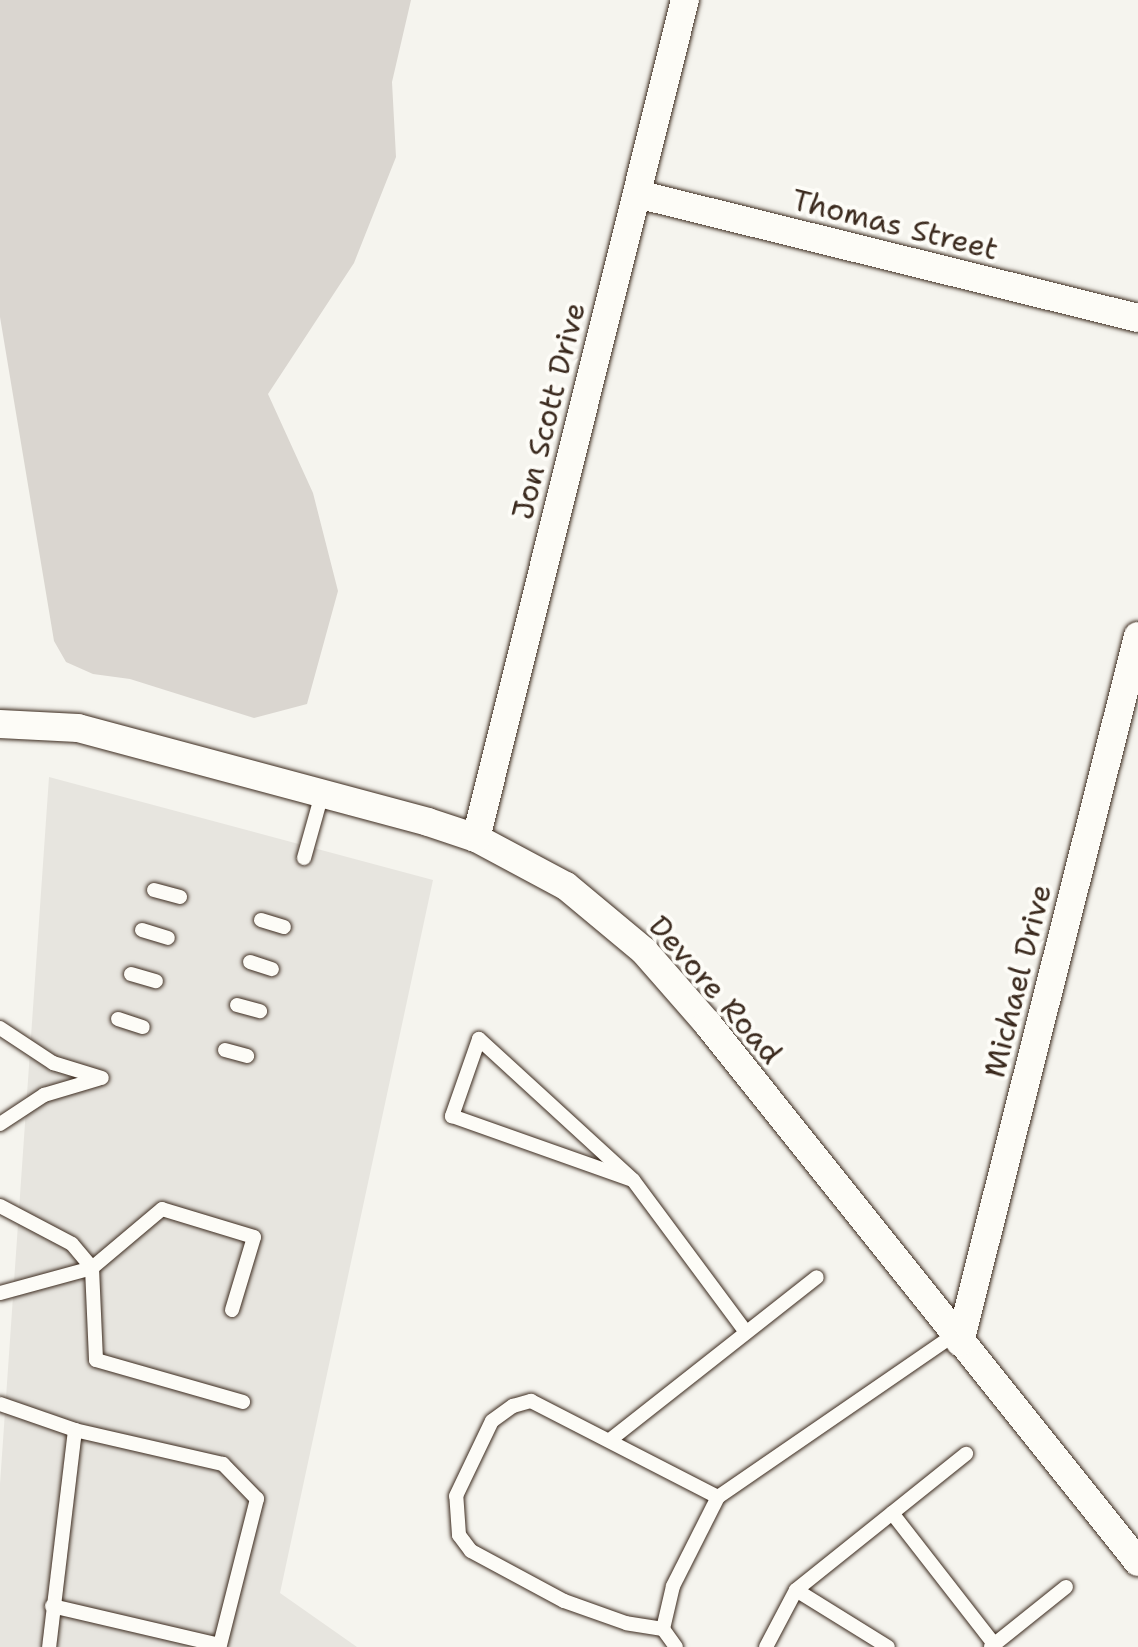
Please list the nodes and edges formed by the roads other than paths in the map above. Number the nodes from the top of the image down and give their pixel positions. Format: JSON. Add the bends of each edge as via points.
{"nodes":[{"id":1,"x":685,"y":0,"type":"edge"},
{"id":2,"x":637,"y":194,"type":"junction"},
{"id":3,"x":1138,"y":318,"type":"edge"},
{"id":4,"x":1138,"y":636,"type":"edge"},
{"id":5,"x":0,"y":724,"type":"edge"},
{"id":6,"x":322,"y":794,"type":"junction"},
{"id":7,"x":476,"y":838,"type":"junction"},
{"id":8,"x":304,"y":858,"type":"dead end"},
{"id":9,"x":154,"y":890,"type":"dead end"},
{"id":10,"x":180,"y":898,"type":"dead end"},
{"id":11,"x":261,"y":920,"type":"dead end"},
{"id":12,"x":284,"y":927,"type":"dead end"},
{"id":13,"x":142,"y":930,"type":"dead end"},
{"id":14,"x":168,"y":938,"type":"dead end"},
{"id":15,"x":250,"y":962,"type":"dead end"},
{"id":16,"x":272,"y":968,"type":"dead end"},
{"id":17,"x":130,"y":974,"type":"dead end"},
{"id":18,"x":156,"y":981,"type":"dead end"},
{"id":19,"x":237,"y":1004,"type":"dead end"},
{"id":20,"x":260,"y":1010,"type":"dead end"},
{"id":21,"x":118,"y":1020,"type":"dead end"},
{"id":22,"x":143,"y":1027,"type":"dead end"},
{"id":23,"x":0,"y":1028,"type":"edge"},
{"id":24,"x":225,"y":1050,"type":"dead end"},
{"id":25,"x":246,"y":1056,"type":"dead end"},
{"id":26,"x":0,"y":1124,"type":"edge"},
{"id":27,"x":633,"y":1180,"type":"junction"},
{"id":28,"x":0,"y":1206,"type":"edge"},
{"id":29,"x":92,"y":1268,"type":"junction"},
{"id":30,"x":817,"y":1276,"type":"dead end"},
{"id":31,"x":0,"y":1294,"type":"edge"},
{"id":32,"x":232,"y":1310,"type":"dead end"},
{"id":33,"x":746,"y":1332,"type":"junction"},
{"id":34,"x":957,"y":1338,"type":"junction"},
{"id":35,"x":243,"y":1402,"type":"dead end"},
{"id":36,"x":0,"y":1404,"type":"edge"},
{"id":37,"x":75,"y":1430,"type":"junction"},
{"id":38,"x":610,"y":1440,"type":"junction"},
{"id":39,"x":966,"y":1454,"type":"dead end"},
{"id":40,"x":718,"y":1497,"type":"junction"},
{"id":41,"x":892,"y":1513,"type":"junction"},
{"id":42,"x":1138,"y":1562,"type":"edge"},
{"id":43,"x":1066,"y":1587,"type":"dead end"},
{"id":44,"x":796,"y":1590,"type":"junction"},
{"id":45,"x":52,"y":1606,"type":"junction"},
{"id":46,"x":663,"y":1629,"type":"junction"},
{"id":47,"x":993,"y":1646,"type":"edge"},
{"id":48,"x":49,"y":1647,"type":"edge"},
{"id":49,"x":676,"y":1647,"type":"edge"},
{"id":50,"x":766,"y":1647,"type":"edge"},
{"id":51,"x":888,"y":1647,"type":"edge"}],
"edges":[{"from":1,"to":2,"type":"street","name":"Jon Scott Drive"},
{"from":2,"to":3,"type":"street","name":"Thomas Street"},
{"from":2,"to":7,"type":"street","name":"Jon Scott Drive"},
{"from":4,"to":34,"type":"street","name":"Michael Drive"},
{"from":5,"to":6,"type":"street","name":"Devore Road","via":[[78,728]]},
{"from":6,"to":7,"type":"street","name":"Devore Road"},
{"from":6,"to":8,"type":"lane"},
{"from":7,"to":34,"type":"street","name":"Devore Road","via":[[566,886],[644,951]]},
{"from":9,"to":10,"type":"lane"},
{"from":11,"to":12,"type":"lane"},
{"from":13,"to":14,"type":"lane"},
{"from":15,"to":16,"type":"lane"},
{"from":17,"to":18,"type":"lane"},
{"from":19,"to":20,"type":"lane"},
{"from":21,"to":22,"type":"lane"},
{"from":23,"to":26,"type":"lane","via":[[41,1057],[102,1078],[44,1095]]},
{"from":24,"to":25,"type":"lane"},
{"from":27,"to":27,"type":"lane","via":[[452,1116],[479,1040],[563,1116]]},
{"from":27,"to":33,"type":"lane"},
{"from":28,"to":29,"type":"lane","via":[[72,1244]]},
{"from":29,"to":31,"type":"lane"},
{"from":29,"to":32,"type":"lane","via":[[162,1210],[254,1237]]},
{"from":29,"to":35,"type":"lane","via":[[96,1360]]},
{"from":30,"to":33,"type":"lane"},
{"from":33,"to":38,"type":"lane"},
{"from":34,"to":40,"type":"lane"},
{"from":34,"to":42,"type":"street","name":"Devore Road"},
{"from":36,"to":37,"type":"lane"},
{"from":37,"to":45,"type":"lane"},
{"from":37,"to":45,"type":"lane","via":[[223,1464],[258,1498],[220,1646]]},
{"from":38,"to":40,"type":"lane"},
{"from":38,"to":46,"type":"lane","via":[[532,1402],[513,1406],[492,1421],[456,1496],[459,1536],[471,1551],[564,1601]]},
{"from":39,"to":41,"type":"lane"},
{"from":40,"to":46,"type":"lane","via":[[673,1586]]},
{"from":41,"to":44,"type":"lane"},
{"from":41,"to":47,"type":"lane"},
{"from":43,"to":47,"type":"lane"},
{"from":44,"to":50,"type":"lane"},
{"from":44,"to":51,"type":"lane"},
{"from":45,"to":48,"type":"lane"},
{"from":46,"to":49,"type":"lane"}]}
